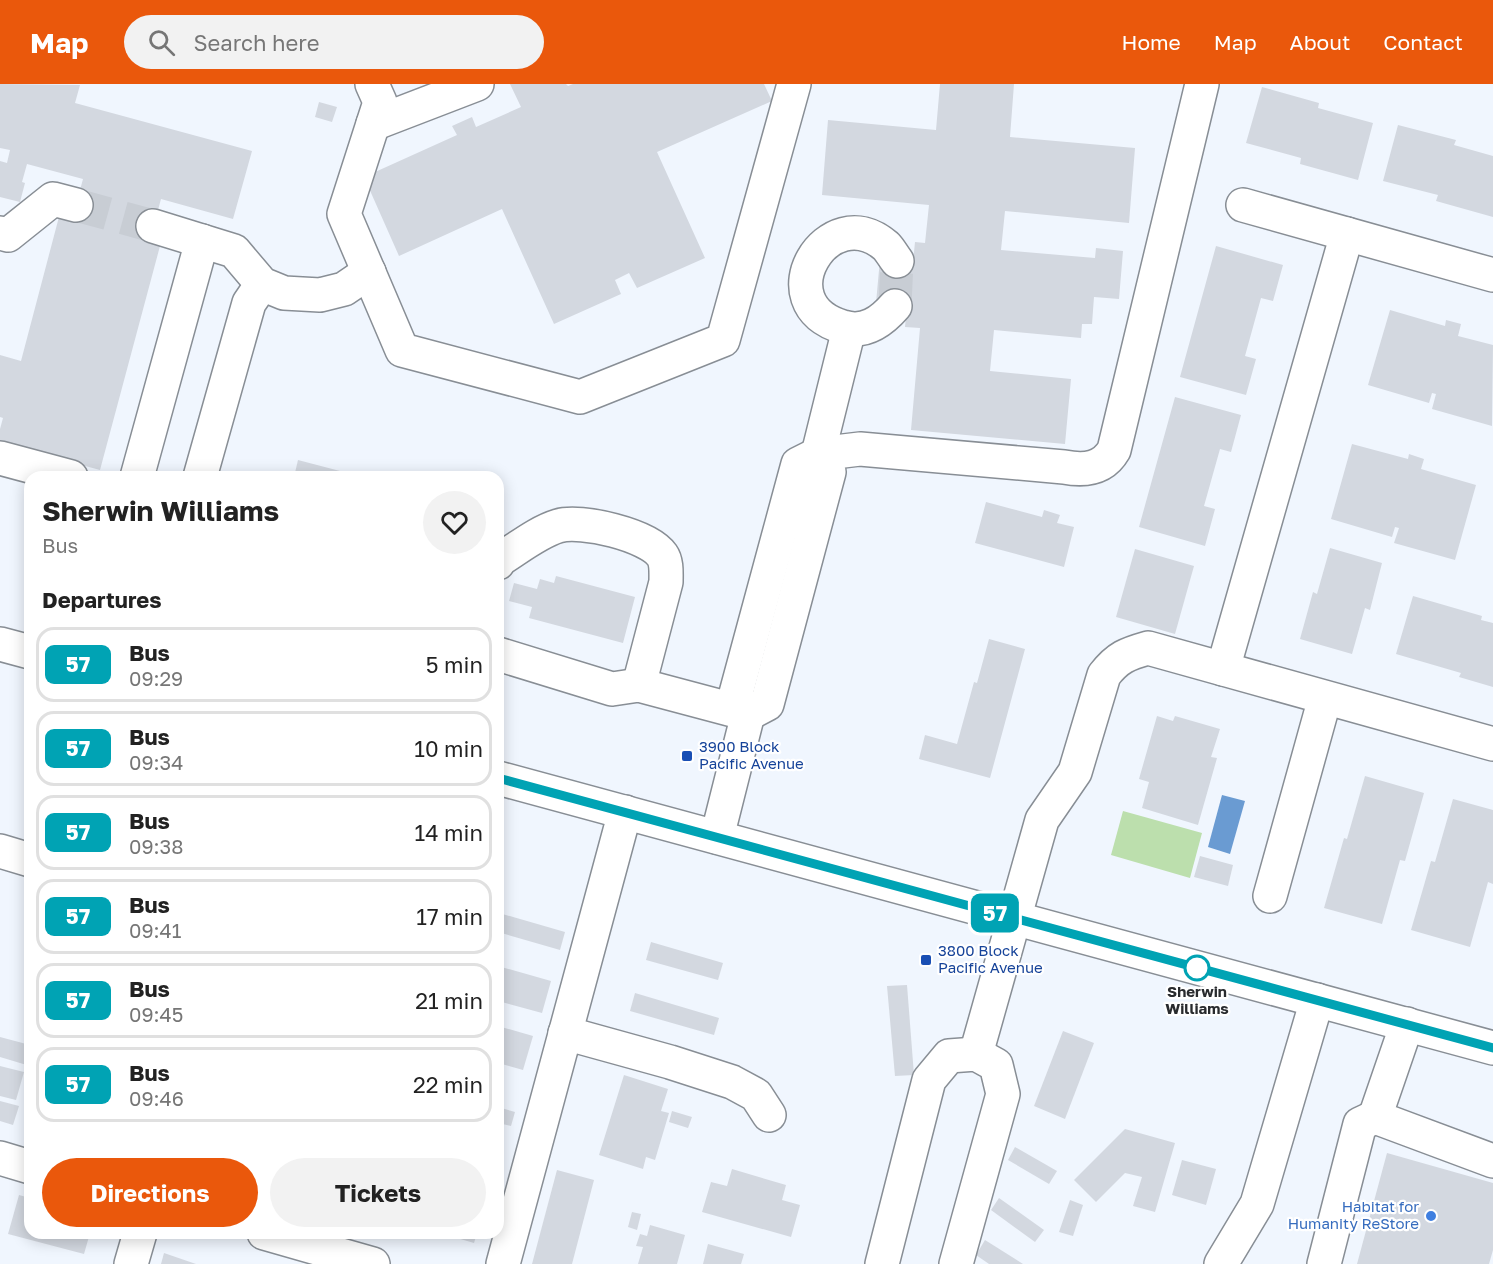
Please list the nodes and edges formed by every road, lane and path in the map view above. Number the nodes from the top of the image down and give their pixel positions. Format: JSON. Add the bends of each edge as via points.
{"nodes":[{"id":1,"x":372,"y":84,"type":"edge"},
{"id":2,"x":477,"y":84,"type":"edge"},
{"id":3,"x":794,"y":84,"type":"edge"},
{"id":4,"x":1202,"y":84,"type":"edge"},
{"id":5,"x":373,"y":124,"type":"junction"},
{"id":6,"x":1243,"y":204,"type":"dead end"},
{"id":7,"x":76,"y":205,"type":"tunnel mouth"},
{"id":8,"x":153,"y":226,"type":"tunnel mouth"},
{"id":9,"x":0,"y":233,"type":"edge"},
{"id":10,"x":1347,"y":234,"type":"junction"},
{"id":11,"x":202,"y":241,"type":"junction"},
{"id":12,"x":897,"y":261,"type":"dead end"},
{"id":13,"x":369,"y":272,"type":"junction"},
{"id":14,"x":1493,"y":275,"type":"edge"},
{"id":15,"x":262,"y":284,"type":"junction"},
{"id":16,"x":895,"y":306,"type":"dead end"},
{"id":17,"x":849,"y":329,"type":"junction"},
{"id":18,"x":818,"y":454,"type":"junction"},
{"id":19,"x":0,"y":458,"type":"edge"},
{"id":20,"x":49,"y":471,"type":"edge"},
{"id":21,"x":138,"y":471,"type":"edge"},
{"id":22,"x":202,"y":471,"type":"edge"},
{"id":23,"x":504,"y":557,"type":"edge"},
{"id":24,"x":0,"y":644,"type":"edge"},
{"id":25,"x":24,"y":650,"type":"edge"},
{"id":26,"x":504,"y":656,"type":"edge"},
{"id":27,"x":1223,"y":669,"type":"junction"},
{"id":28,"x":639,"y":685,"type":"junction"},
{"id":29,"x":1325,"y":698,"type":"junction"},
{"id":30,"x":748,"y":714,"type":"junction"},
{"id":31,"x":1493,"y":744,"type":"edge"},
{"id":32,"x":504,"y":780,"type":"edge"},
{"id":33,"x":625,"y":812,"type":"junction"},
{"id":34,"x":717,"y":837,"type":"junction"},
{"id":35,"x":0,"y":851,"type":"edge"},
{"id":36,"x":24,"y":858,"type":"edge"},
{"id":37,"x":1270,"y":896,"type":"dead end"},
{"id":38,"x":1014,"y":919,"type":"junction"},
{"id":39,"x":1317,"y":1000,"type":"junction"},
{"id":40,"x":1407,"y":1024,"type":"junction"},
{"id":41,"x":565,"y":1033,"type":"junction"},
{"id":42,"x":1493,"y":1048,"type":"edge"},
{"id":43,"x":976,"y":1054,"type":"junction"},
{"id":44,"x":769,"y":1115,"type":"dead end"},
{"id":45,"x":1376,"y":1117,"type":"junction"},
{"id":46,"x":0,"y":1158,"type":"edge"},
{"id":47,"x":1493,"y":1161,"type":"edge"},
{"id":48,"x":24,"y":1165,"type":"edge"},
{"id":49,"x":138,"y":1239,"type":"edge"},
{"id":50,"x":285,"y":1239,"type":"edge"},
{"id":51,"x":131,"y":1264,"type":"edge"},
{"id":52,"x":373,"y":1264,"type":"edge"},
{"id":53,"x":503,"y":1264,"type":"edge"},
{"id":54,"x":882,"y":1264,"type":"edge"},
{"id":55,"x":956,"y":1264,"type":"edge"},
{"id":56,"x":1221,"y":1264,"type":"edge"},
{"id":57,"x":1324,"y":1264,"type":"edge"}],
"edges":[{"from":1,"to":5,"type":"main road","via":[[380,102]]},
{"from":2,"to":5,"type":"main road"},
{"from":3,"to":13,"type":"main road","via":[[723,340],[580,397],[402,350]]},
{"from":4,"to":18,"type":"main road","via":[[1114,450],[1108,461],[1082,470],[861,449]]},
{"from":5,"to":13,"type":"main road","via":[[344,214]]},
{"from":6,"to":10,"type":"main road"},
{"from":7,"to":9,"type":"main road","via":[[52,199],[8,236]]},
{"from":8,"to":11,"type":"main road"},
{"from":10,"to":14,"type":"main road"},
{"from":10,"to":27,"type":"main road"},
{"from":11,"to":15,"type":"main road","via":[[234,251]]},
{"from":11,"to":21,"type":"main road"},
{"from":12,"to":17,"type":"main road","via":[[886,246],[853,234],[835,237],[820,247],[809,262],[808,297],[817,313],[831,324]]},
{"from":13,"to":15,"type":"main road","via":[[344,289],[320,295],[284,293]]},
{"from":15,"to":22,"type":"main road","via":[[249,303]]},
{"from":16,"to":17,"type":"main road","via":[[883,319],[867,327]]},
{"from":17,"to":18,"type":"main road"},
{"from":18,"to":30,"type":"main road","via":[[829,472],[770,693],[767,704]]},
{"from":19,"to":20,"type":"main road"},
{"from":23,"to":28,"type":"main road","via":[[558,526],[578,523],[628,535],[662,555],[666,582]]},
{"from":24,"to":25,"type":"main road"},
{"from":26,"to":28,"type":"main road","via":[[612,689]]},
{"from":27,"to":29,"type":"main road"},
{"from":27,"to":38,"type":"main road","via":[[1148,648],[1114,662],[1104,675],[1075,772],[1042,820]]},
{"from":28,"to":30,"type":"main road"},
{"from":29,"to":31,"type":"main road"},
{"from":29,"to":37,"type":"main road"},
{"from":30,"to":34,"type":"main road"},
{"from":32,"to":33,"type":"main road"},
{"from":33,"to":34,"type":"main road"},
{"from":33,"to":41,"type":"main road"},
{"from":34,"to":38,"type":"main road"},
{"from":35,"to":36,"type":"main road"},
{"from":38,"to":39,"type":"main road"},
{"from":38,"to":43,"type":"main road"},
{"from":39,"to":40,"type":"main road"},
{"from":39,"to":56,"type":"main road","via":[[1257,1204]]},
{"from":40,"to":42,"type":"main road"},
{"from":40,"to":45,"type":"main road"},
{"from":41,"to":44,"type":"main road","via":[[732,1082],[756,1095]]},
{"from":41,"to":53,"type":"main road"},
{"from":43,"to":54,"type":"main road","via":[[949,1056],[929,1080]]},
{"from":43,"to":55,"type":"main road","via":[[996,1065],[1003,1094]]},
{"from":45,"to":47,"type":"main road"},
{"from":45,"to":57,"type":"main road","via":[[1360,1124]]},
{"from":46,"to":48,"type":"main road"},
{"from":49,"to":51,"type":"main road"},
{"from":50,"to":52,"type":"main road"}]}
